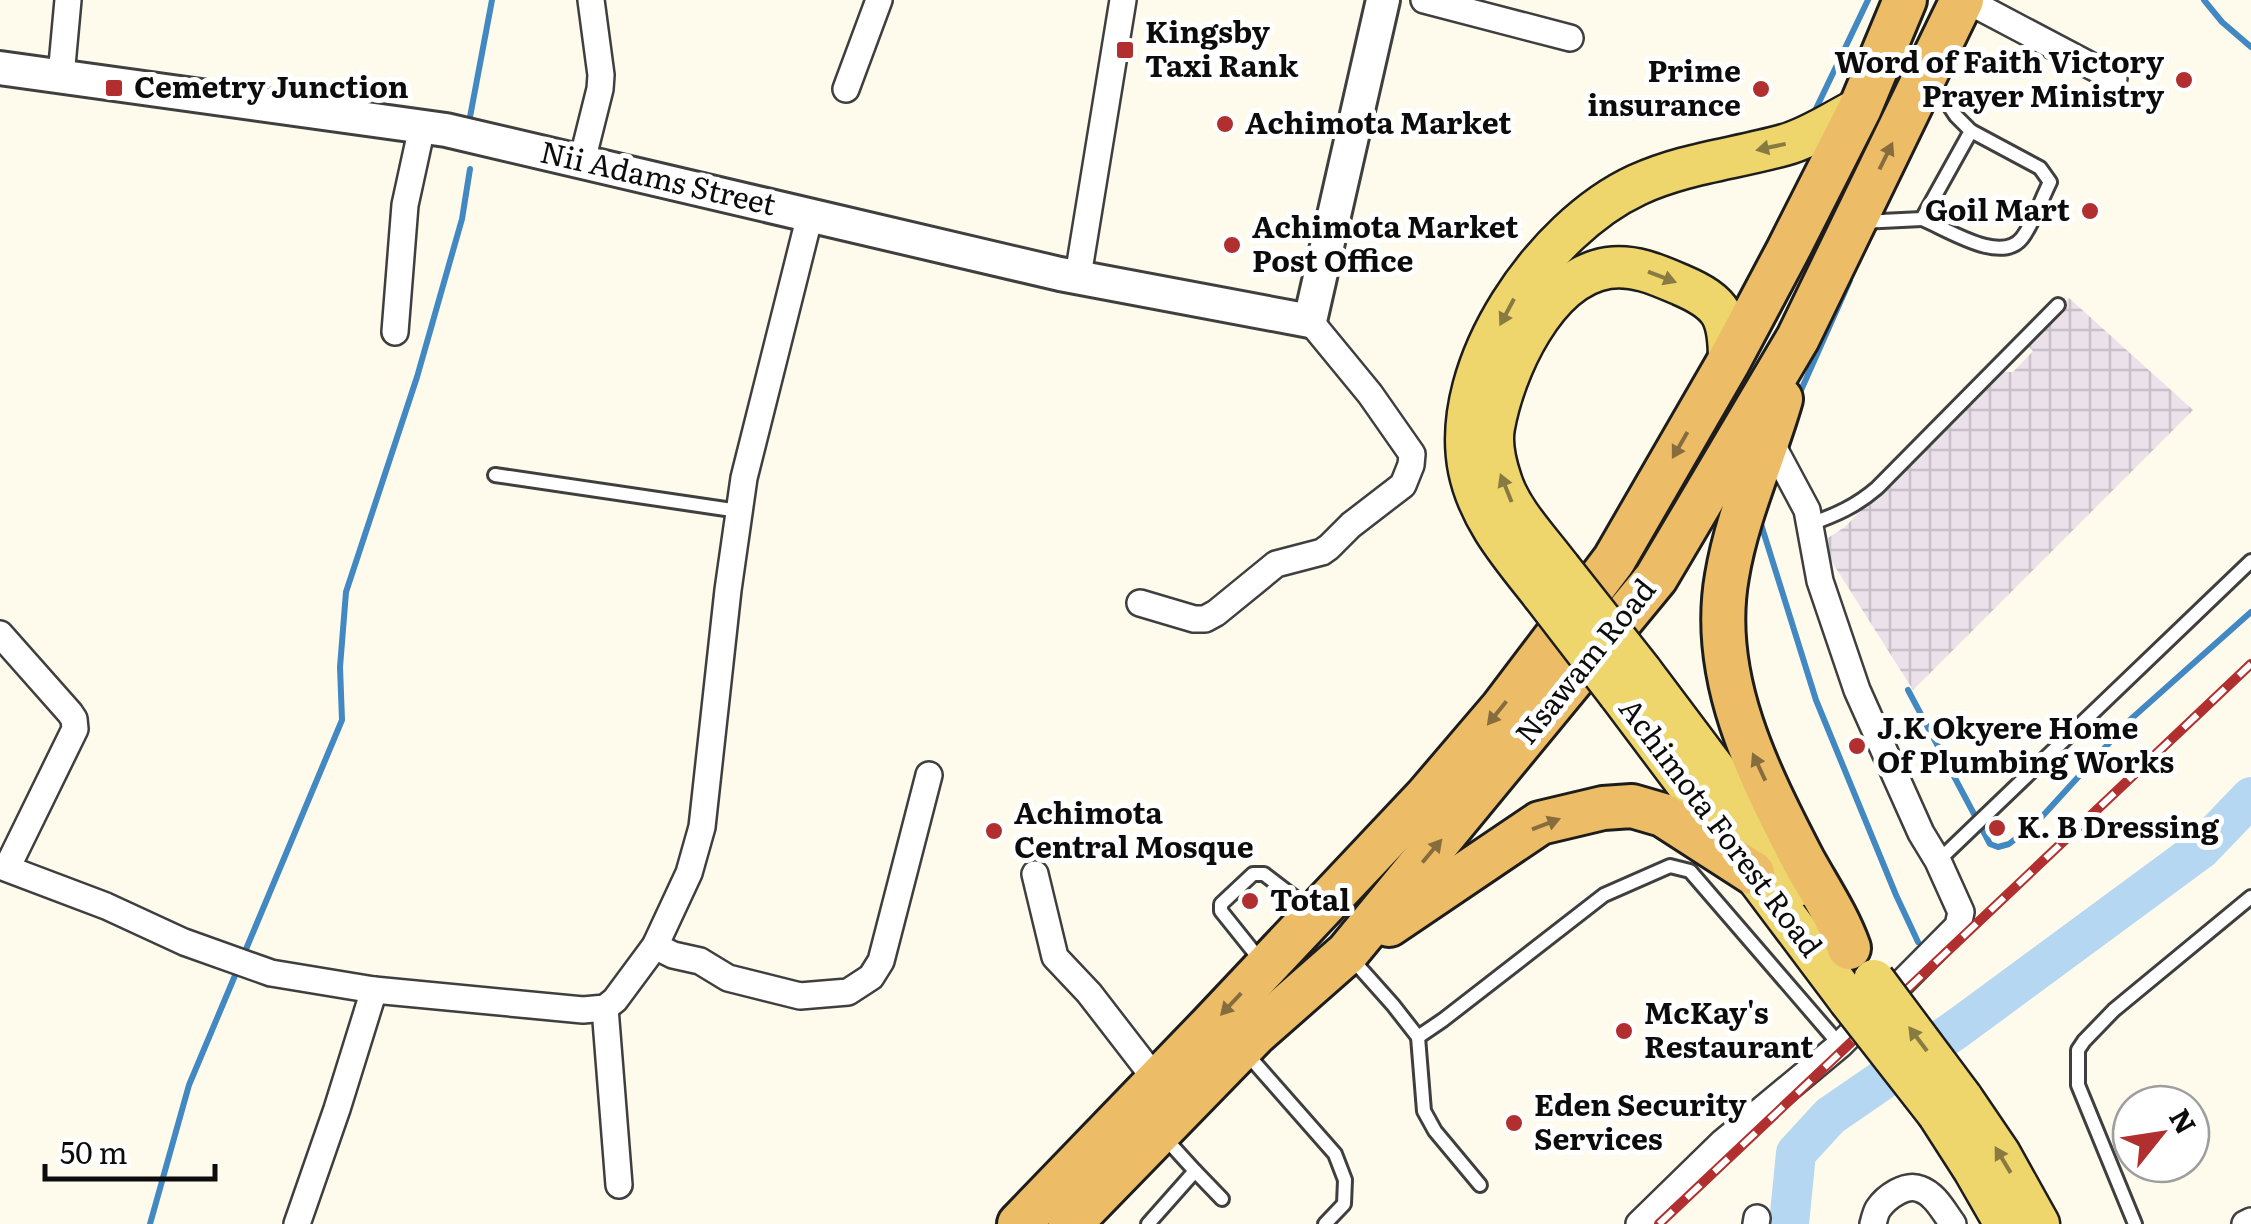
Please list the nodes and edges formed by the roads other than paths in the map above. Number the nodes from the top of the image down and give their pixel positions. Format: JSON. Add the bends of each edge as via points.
{"nodes":[{"id":1,"x":68,"y":0,"type":"edge"},
{"id":2,"x":590,"y":0,"type":"edge"},
{"id":3,"x":879,"y":0,"type":"edge"},
{"id":4,"x":1124,"y":0,"type":"edge"},
{"id":5,"x":1384,"y":0,"type":"edge"},
{"id":6,"x":1424,"y":0,"type":"edge"},
{"id":7,"x":1905,"y":0,"type":"edge"},
{"id":8,"x":1964,"y":0,"type":"edge"},
{"id":9,"x":1570,"y":38,"type":"dead end"},
{"id":10,"x":0,"y":68,"type":"edge"},
{"id":11,"x":1926,"y":72,"type":"junction"},
{"id":12,"x":61,"y":76,"type":"junction"},
{"id":13,"x":2114,"y":78,"type":"dead end"},
{"id":14,"x":846,"y":88,"type":"dead end"},
{"id":15,"x":1860,"y":108,"type":"junction"},
{"id":16,"x":422,"y":127,"type":"junction"},
{"id":17,"x":1971,"y":131,"type":"junction"},
{"id":18,"x":582,"y":161,"type":"junction"},
{"id":19,"x":810,"y":215,"type":"junction"},
{"id":20,"x":1922,"y":218,"type":"junction"},
{"id":21,"x":1854,"y":222,"type":"junction"},
{"id":22,"x":1078,"y":276,"type":"junction"},
{"id":23,"x":2058,"y":305,"type":"dead end"},
{"id":24,"x":1310,"y":321,"type":"junction"},
{"id":25,"x":395,"y":332,"type":"dead end"},
{"id":26,"x":1798,"y":338,"type":"junction"},
{"id":27,"x":1729,"y":361,"type":"junction"},
{"id":28,"x":1770,"y":438,"type":"junction"},
{"id":29,"x":495,"y":475,"type":"dead end"},
{"id":30,"x":739,"y":511,"type":"junction"},
{"id":31,"x":1810,"y":524,"type":"junction"},
{"id":32,"x":2251,"y":561,"type":"edge"},
{"id":33,"x":1551,"y":581,"type":"junction"},
{"id":34,"x":1140,"y":603,"type":"dead end"},
{"id":35,"x":0,"y":634,"type":"edge"},
{"id":36,"x":1631,"y":683,"type":"junction"},
{"id":37,"x":928,"y":776,"type":"dead end"},
{"id":38,"x":1938,"y":861,"type":"junction"},
{"id":39,"x":4,"y":867,"type":"edge"},
{"id":40,"x":1753,"y":873,"type":"junction"},
{"id":41,"x":1035,"y":874,"type":"dead end"},
{"id":42,"x":2251,"y":897,"type":"edge"},
{"id":43,"x":1316,"y":914,"type":"junction"},
{"id":44,"x":655,"y":946,"type":"junction"},
{"id":45,"x":1347,"y":953,"type":"junction"},
{"id":46,"x":1266,"y":967,"type":"junction"},
{"id":47,"x":1857,"y":976,"type":"junction"},
{"id":48,"x":374,"y":990,"type":"junction"},
{"id":49,"x":605,"y":1008,"type":"junction"},
{"id":50,"x":1418,"y":1037,"type":"junction"},
{"id":51,"x":1840,"y":1045,"type":"junction"},
{"id":52,"x":1242,"y":1048,"type":"junction"},
{"id":53,"x":1157,"y":1081,"type":"junction"},
{"id":54,"x":1950,"y":1106,"type":"junction"},
{"id":55,"x":1160,"y":1132,"type":"junction"},
{"id":56,"x":1195,"y":1171,"type":"junction"},
{"id":57,"x":1480,"y":1185,"type":"dead end"},
{"id":58,"x":620,"y":1186,"type":"dead end"},
{"id":59,"x":1222,"y":1199,"type":"dead end"},
{"id":60,"x":1086,"y":1217,"type":"edge"},
{"id":61,"x":297,"y":1224,"type":"edge"},
{"id":62,"x":1019,"y":1224,"type":"edge"},
{"id":63,"x":1148,"y":1224,"type":"edge"},
{"id":64,"x":1324,"y":1224,"type":"edge"},
{"id":65,"x":1639,"y":1224,"type":"edge"},
{"id":66,"x":1873,"y":1224,"type":"edge"},
{"id":67,"x":1953,"y":1224,"type":"edge"},
{"id":68,"x":2004,"y":1224,"type":"edge"},
{"id":69,"x":2039,"y":1224,"type":"edge"},
{"id":70,"x":2135,"y":1224,"type":"edge"}],
"edges":[{"from":1,"to":12,"type":"street"},
{"from":2,"to":18,"type":"street","via":[[601,75]]},
{"from":3,"to":14,"type":"street"},
{"from":4,"to":22,"type":"street"},
{"from":5,"to":24,"type":"street"},
{"from":6,"to":9,"type":"street"},
{"from":7,"to":15,"type":"highway","name":"Nsawam Road"},
{"from":8,"to":11,"type":"highway","name":"Nsawam Road"},
{"from":8,"to":13,"type":"street"},
{"from":10,"to":12,"type":"street","name":"Nii Adams Street"},
{"from":11,"to":17,"type":"lane"},
{"from":21,"to":11,"type":"highway","name":"Nsawam Road","one_way":true},
{"from":12,"to":16,"type":"street","name":"Nii Adams Street"},
{"from":15,"to":27,"type":"highway","name":"Nsawam Road"},
{"from":15,"to":33,"type":"main road","name":"Achimota Forest Road","one_way":true,"via":[[1786,144],[1709,160],[1634,186],[1564,237],[1514,297],[1478,366],[1465,438],[1483,512],[1502,542]]},
{"from":16,"to":18,"type":"street","name":"Nii Adams Street"},
{"from":16,"to":25,"type":"street","via":[[404,205]]},
{"from":17,"to":20,"type":"lane"},
{"from":17,"to":20,"type":"lane","via":[[2040,168],[2050,182],[2022,238],[2012,247],[1991,249]]},
{"from":18,"to":19,"type":"street","name":"Nii Adams Street"},
{"from":19,"to":22,"type":"street","name":"Nii Adams Street"},
{"from":19,"to":30,"type":"street"},
{"from":20,"to":21,"type":"lane"},
{"from":21,"to":26,"type":"highway","name":"Nsawam Road"},
{"from":22,"to":24,"type":"street","name":"Nii Adams Street"},
{"from":23,"to":31,"type":"lane","via":[[1877,488],[1842,513]]},
{"from":24,"to":34,"type":"street","via":[[1412,454],[1403,485],[1329,548],[1276,564],[1205,619]]},
{"from":26,"to":28,"type":"highway"},
{"from":45,"to":26,"type":"highway","name":"Nsawam Road","one_way":true,"via":[[1656,578]]},
{"from":33,"to":27,"type":"main road","name":"Achimota Forest Road","one_way":true,"via":[[1501,480],[1493,430],[1510,373],[1556,296],[1607,268],[1654,273],[1710,301],[1729,332]]},
{"from":27,"to":43,"type":"highway","name":"Nsawam Road","one_way":true,"via":[[1603,575],[1483,730]]},
{"from":28,"to":31,"type":"street"},
{"from":47,"to":28,"type":"highway","one_way":true,"via":[[1842,928],[1743,734],[1730,683],[1727,574]]},
{"from":29,"to":30,"type":"lane"},
{"from":30,"to":44,"type":"street","via":[[702,827]]},
{"from":31,"to":38,"type":"street","via":[[1820,581],[1857,690]]},
{"from":32,"to":38,"type":"lane"},
{"from":33,"to":36,"type":"main road","name":"Achimota Forest Road","bridge":true},
{"from":35,"to":39,"type":"street","via":[[70,713],[75,728]]},
{"from":36,"to":40,"type":"main road","name":"Achimota Forest Road"},
{"from":36,"to":47,"type":"main road","name":"Achimota Forest Road"},
{"from":37,"to":44,"type":"street","via":[[881,961],[872,977],[848,992],[800,996],[728,978]]},
{"from":38,"to":51,"type":"street","via":[[1961,912],[1958,926]]},
{"from":39,"to":48,"type":"street","via":[[271,973]]},
{"from":45,"to":40,"type":"highway","one_way":true,"via":[[1540,823],[1604,808],[1663,814]]},
{"from":40,"to":47,"type":"main road","name":"Achimota Forest Road"},
{"from":41,"to":53,"type":"street","via":[[1055,956]]},
{"from":42,"to":70,"type":"lane","via":[[2129,997],[2078,1050],[2078,1085]]},
{"from":43,"to":46,"type":"highway","name":"Nsawam Road"},
{"from":43,"to":46,"type":"lane","via":[[1264,874],[1253,874],[1221,904]]},
{"from":44,"to":49,"type":"street"},
{"from":45,"to":50,"type":"lane"},
{"from":45,"to":52,"type":"highway","name":"Nsawam Road"},
{"from":46,"to":53,"type":"highway","name":"Nsawam Road","one_way":true},
{"from":47,"to":54,"type":"main road","name":"Achimota Forest Road","bridge":true},
{"from":48,"to":49,"type":"street"},
{"from":48,"to":61,"type":"street"},
{"from":49,"to":58,"type":"street"},
{"from":50,"to":51,"type":"lane","via":[[1604,895],[1670,866],[1690,871]]},
{"from":50,"to":57,"type":"lane","via":[[1424,1111]]},
{"from":51,"to":65,"type":"street","via":[[1723,1142]]},
{"from":52,"to":55,"type":"highway","name":"Nsawam Road"},
{"from":52,"to":64,"type":"lane","via":[[1334,1154],[1345,1180],[1344,1204]]},
{"from":53,"to":62,"type":"highway","name":"Nsawam Road"},
{"from":54,"to":68,"type":"main road","name":"Achimota Forest Road"},
{"from":69,"to":54,"type":"main road","name":"Achimota Forest Road","one_way":true,"via":[[2000,1154]]},
{"from":55,"to":56,"type":"lane"},
{"from":55,"to":60,"type":"highway","name":"Nsawam Road"},
{"from":56,"to":59,"type":"lane"},
{"from":56,"to":63,"type":"lane"},
{"from":66,"to":67,"type":"street","via":[[1877,1210],[1896,1194],[1920,1188]]}]}
